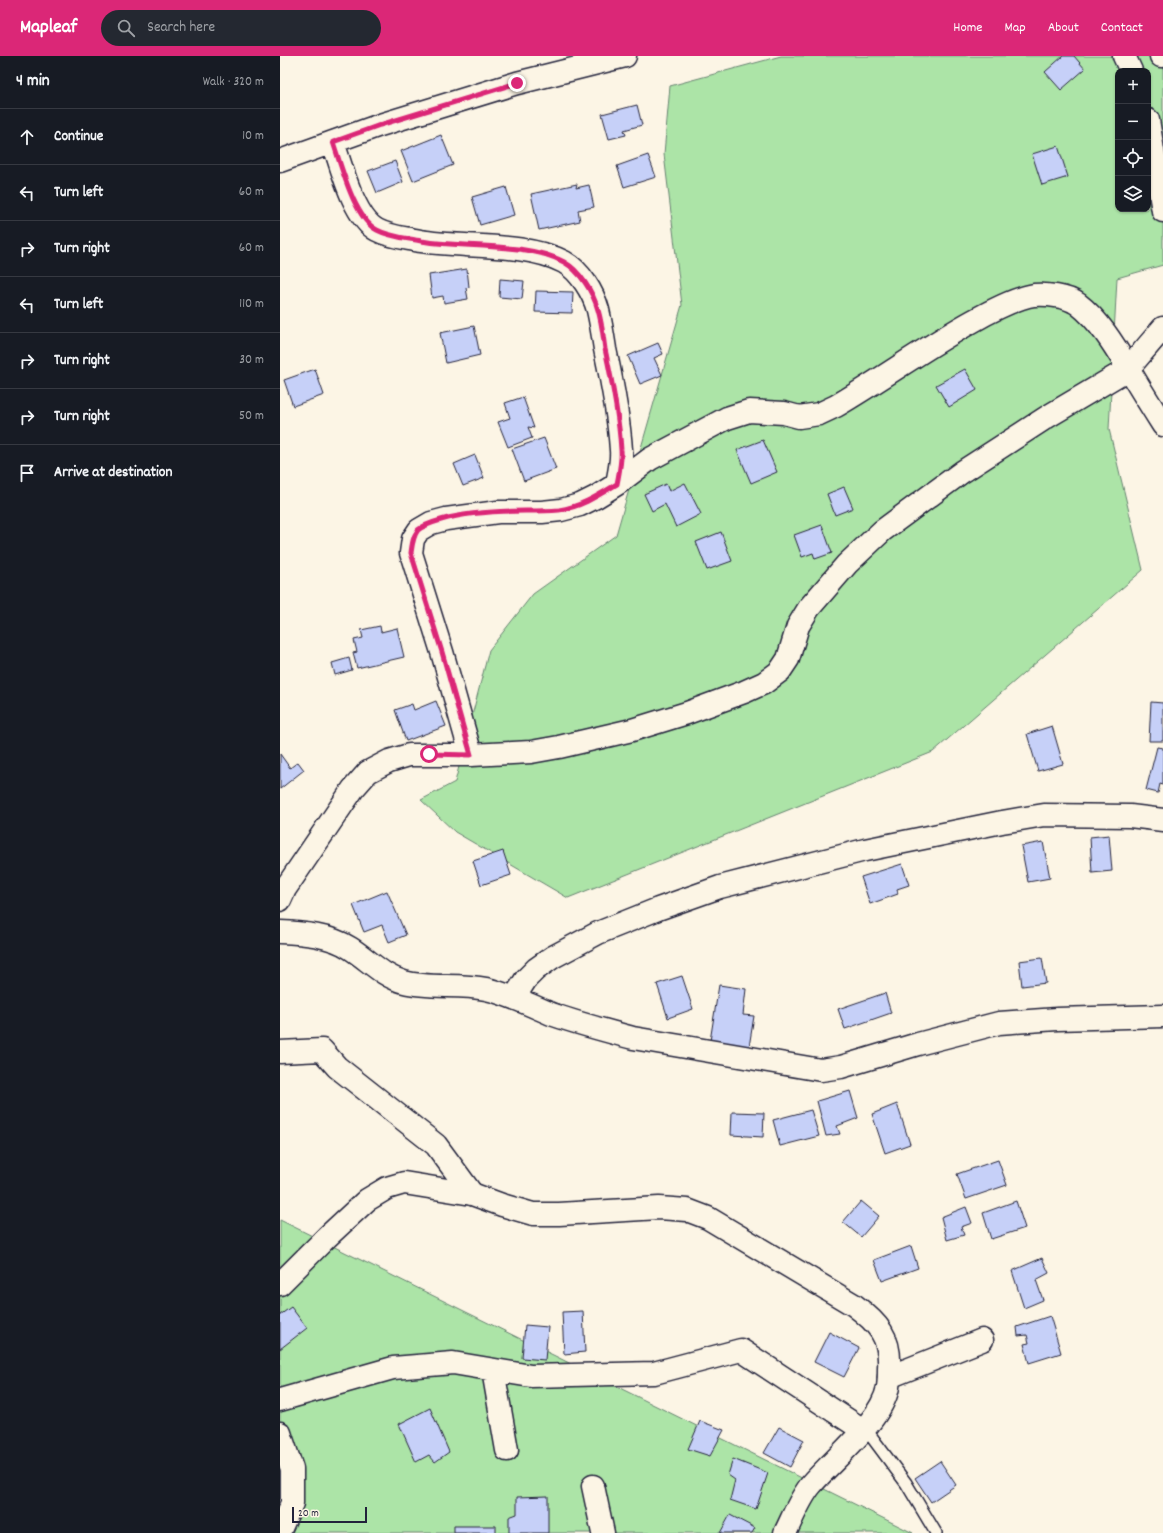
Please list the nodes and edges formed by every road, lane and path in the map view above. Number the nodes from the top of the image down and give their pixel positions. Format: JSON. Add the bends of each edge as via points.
{"nodes":[{"id":1,"x":625,"y":56,"type":"edge"},
{"id":2,"x":1124,"y":56,"type":"edge"},
{"id":3,"x":1130,"y":68,"type":"edge"},
{"id":4,"x":1151,"y":138,"type":"edge"},
{"id":5,"x":333,"y":142,"type":"junction"},
{"id":6,"x":280,"y":161,"type":"edge"},
{"id":7,"x":1163,"y":211,"type":"edge"},
{"id":8,"x":1163,"y":328,"type":"edge"},
{"id":9,"x":1128,"y":368,"type":"junction"},
{"id":10,"x":1163,"y":424,"type":"edge"},
{"id":11,"x":617,"y":484,"type":"junction"},
{"id":12,"x":471,"y":755,"type":"junction"},
{"id":13,"x":1163,"y":820,"type":"edge"},
{"id":14,"x":280,"y":900,"type":"edge"},
{"id":15,"x":280,"y":932,"type":"edge"},
{"id":16,"x":514,"y":998,"type":"junction"},
{"id":17,"x":1163,"y":1016,"type":"edge"},
{"id":18,"x":280,"y":1052,"type":"edge"},
{"id":19,"x":472,"y":1194,"type":"junction"},
{"id":20,"x":280,"y":1284,"type":"edge"},
{"id":21,"x":982,"y":1340,"type":"dead end"},
{"id":22,"x":493,"y":1370,"type":"junction"},
{"id":23,"x":888,"y":1377,"type":"junction"},
{"id":24,"x":280,"y":1400,"type":"edge"},
{"id":25,"x":864,"y":1429,"type":"junction"},
{"id":26,"x":280,"y":1433,"type":"edge"},
{"id":27,"x":507,"y":1450,"type":"dead end"},
{"id":28,"x":593,"y":1486,"type":"dead end"},
{"id":29,"x":280,"y":1530,"type":"edge"},
{"id":30,"x":603,"y":1533,"type":"edge"},
{"id":31,"x":785,"y":1533,"type":"edge"},
{"id":32,"x":936,"y":1533,"type":"edge"}],
"edges":[{"from":1,"to":5,"type":"street","via":[[517,83]]},
{"from":2,"to":3,"type":"street"},
{"from":4,"to":7,"type":"street"},
{"from":5,"to":6,"type":"street"},
{"from":5,"to":11,"type":"street","via":[[350,192],[362,216],[376,230],[428,242],[524,250],[546,255],[575,270],[598,309],[622,452]]},
{"from":8,"to":9,"type":"street"},
{"from":9,"to":10,"type":"street"},
{"from":9,"to":11,"type":"street","via":[[1098,324],[1076,302],[1054,296],[1034,295],[986,314],[905,361],[842,403],[819,414],[799,417],[784,413],[749,411],[727,418],[650,459]]},
{"from":9,"to":12,"type":"street","via":[[962,472],[882,531],[847,564],[809,608],[798,626],[788,659],[780,671],[764,683],[686,713],[632,730],[531,752]]},
{"from":11,"to":12,"type":"street","via":[[580,505],[561,510],[498,512],[431,523],[419,530],[413,539],[411,553]]},
{"from":12,"to":14,"type":"street","via":[[409,755],[390,760],[368,772],[353,789]]},
{"from":13,"to":16,"type":"street","via":[[1130,816],[1044,815],[865,850],[720,887],[598,933],[553,957],[526,979]]},
{"from":15,"to":16,"type":"street","via":[[332,939],[352,949],[386,975],[405,982],[486,989]]},
{"from":16,"to":17,"type":"street","via":[[555,1015],[633,1038],[821,1070],[841,1067],[999,1023]]},
{"from":18,"to":19,"type":"street","via":[[322,1050],[336,1067],[436,1145]]},
{"from":19,"to":20,"type":"street","via":[[404,1183],[386,1188],[367,1200]]},
{"from":19,"to":23,"type":"street","via":[[533,1214],[659,1208],[687,1210],[708,1218],[872,1318],[883,1332],[888,1348]]},
{"from":21,"to":23,"type":"street"},
{"from":22,"to":24,"type":"street","via":[[453,1363],[393,1368]]},
{"from":22,"to":25,"type":"street","via":[[530,1376],[654,1373],[741,1350]]},
{"from":22,"to":27,"type":"street"},
{"from":23,"to":25,"type":"street","via":[[888,1388],[880,1408]]},
{"from":25,"to":31,"type":"street","via":[[810,1486]]},
{"from":25,"to":32,"type":"lane","via":[[906,1482]]},
{"from":26,"to":29,"type":"street","via":[[292,1469],[292,1503]]},
{"from":28,"to":30,"type":"street"}]}
